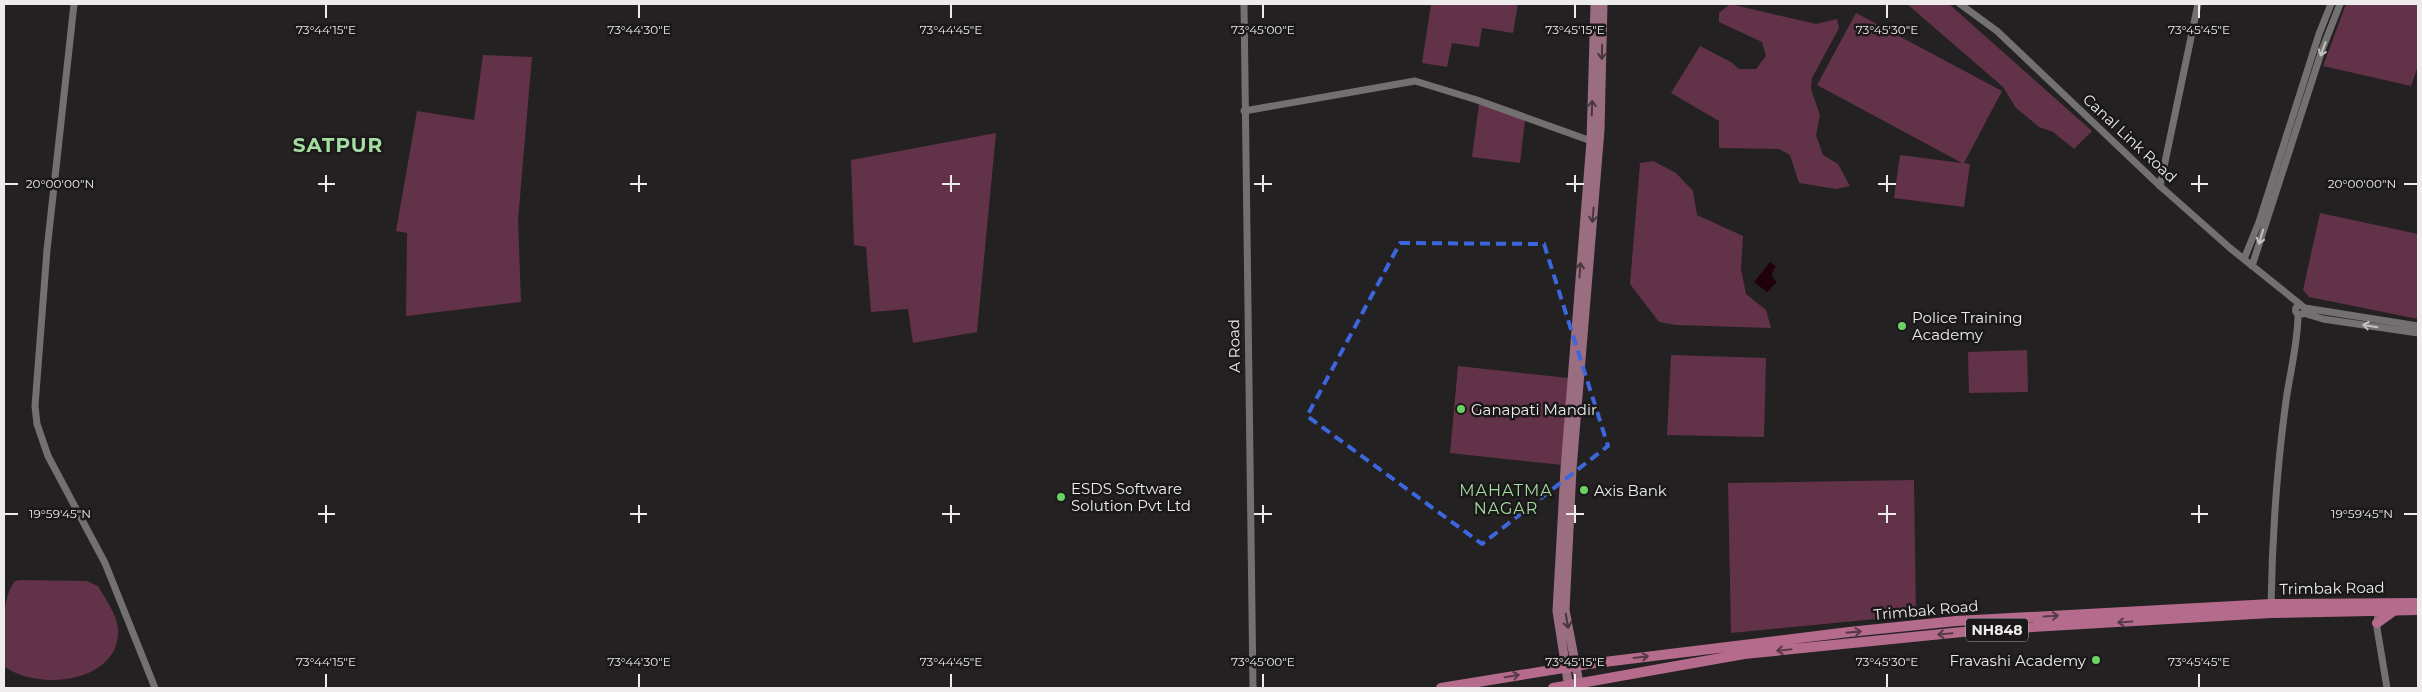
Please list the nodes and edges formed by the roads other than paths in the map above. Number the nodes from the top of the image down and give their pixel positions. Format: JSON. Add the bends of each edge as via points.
{"nodes":[{"id":1,"x":74,"y":4,"type":"edge"},
{"id":2,"x":1244,"y":4,"type":"edge"},
{"id":3,"x":1595,"y":4,"type":"edge"},
{"id":4,"x":1603,"y":4,"type":"edge"},
{"id":5,"x":1960,"y":4,"type":"edge"},
{"id":6,"x":2198,"y":4,"type":"edge"},
{"id":7,"x":2331,"y":4,"type":"edge"},
{"id":8,"x":2340,"y":4,"type":"edge"},
{"id":9,"x":1244,"y":111,"type":"junction"},
{"id":10,"x":1595,"y":142,"type":"junction"},
{"id":11,"x":2160,"y":186,"type":"junction"},
{"id":12,"x":2244,"y":259,"type":"junction"},
{"id":13,"x":2252,"y":266,"type":"junction"},
{"id":14,"x":2301,"y":310,"type":"junction"},
{"id":15,"x":2418,"y":326,"type":"edge"},
{"id":16,"x":2418,"y":333,"type":"edge"},
{"id":17,"x":2418,"y":603,"type":"edge"},
{"id":18,"x":2378,"y":606,"type":"junction"},
{"id":19,"x":2271,"y":608,"type":"junction"},
{"id":20,"x":2396,"y":610,"type":"junction"},
{"id":21,"x":2418,"y":610,"type":"edge"},
{"id":22,"x":2377,"y":623,"type":"junction"},
{"id":23,"x":1568,"y":649,"type":"junction"},
{"id":24,"x":1588,"y":664,"type":"junction"},
{"id":25,"x":1571,"y":667,"type":"junction"},
{"id":26,"x":1554,"y":670,"type":"junction"},
{"id":27,"x":1578,"y":686,"type":"edge"},
{"id":28,"x":155,"y":688,"type":"edge"},
{"id":29,"x":1253,"y":688,"type":"edge"},
{"id":30,"x":1441,"y":688,"type":"edge"},
{"id":31,"x":1556,"y":688,"type":"edge"},
{"id":32,"x":2387,"y":688,"type":"edge"}],
"edges":[{"from":1,"to":28,"type":"street","via":[[47,250],[37,424],[57,476],[105,564]]},
{"from":2,"to":9,"type":"street","name":"A Road"},
{"from":10,"to":3,"type":"main road","one_way":true},
{"from":4,"to":10,"type":"main road","one_way":true},
{"from":5,"to":11,"type":"street","name":"Canal Link Road","via":[[1997,31]]},
{"from":6,"to":11,"type":"street"},
{"from":7,"to":12,"type":"street"},
{"from":8,"to":13,"type":"street","one_way":true},
{"from":9,"to":10,"type":"street","via":[[1415,82],[1486,103]]},
{"from":9,"to":29,"type":"street","name":"A Road"},
{"from":10,"to":23,"type":"main road","via":[[1565,469],[1558,602]]},
{"from":11,"to":12,"type":"street","name":"Canal Link Road"},
{"from":12,"to":13,"type":"street","name":"Canal Link Road"},
{"from":13,"to":14,"type":"street","name":"Canal Link Road"},
{"from":14,"to":15,"type":"street"},
{"from":16,"to":14,"type":"street","one_way":true,"via":[[2323,319]]},
{"from":14,"to":19,"type":"street","via":[[2286,402]]},
{"from":17,"to":18,"type":"highway","name":"Trimbak Road","number":"NH848"},
{"from":18,"to":19,"type":"highway","name":"Trimbak Road","number":"NH848"},
{"from":18,"to":20,"type":"highway","name":"Trimbak Road","number":"NH848"},
{"from":18,"to":22,"type":"street"},
{"from":24,"to":19,"type":"highway","name":"Trimbak Road","one_way":true,"via":[[1956,622]]},
{"from":19,"to":27,"type":"highway","name":"Trimbak Road","number":"NH848","one_way":true,"via":[[1982,630],[1744,654]]},
{"from":20,"to":21,"type":"highway","name":"Trimbak Road","number":"NH848"},
{"from":20,"to":22,"type":"highway"},
{"from":22,"to":32,"type":"street"},
{"from":23,"to":24,"type":"main road"},
{"from":23,"to":25,"type":"main road"},
{"from":23,"to":26,"type":"main road"},
{"from":24,"to":25,"type":"highway","name":"Trimbak Road"},
{"from":25,"to":26,"type":"highway","name":"Trimbak Road"},
{"from":25,"to":27,"type":"main road"},
{"from":30,"to":26,"type":"highway","name":"Trimbak Road","one_way":true},
{"from":27,"to":31,"type":"highway","name":"Trimbak Road","number":"NH848"}]}
